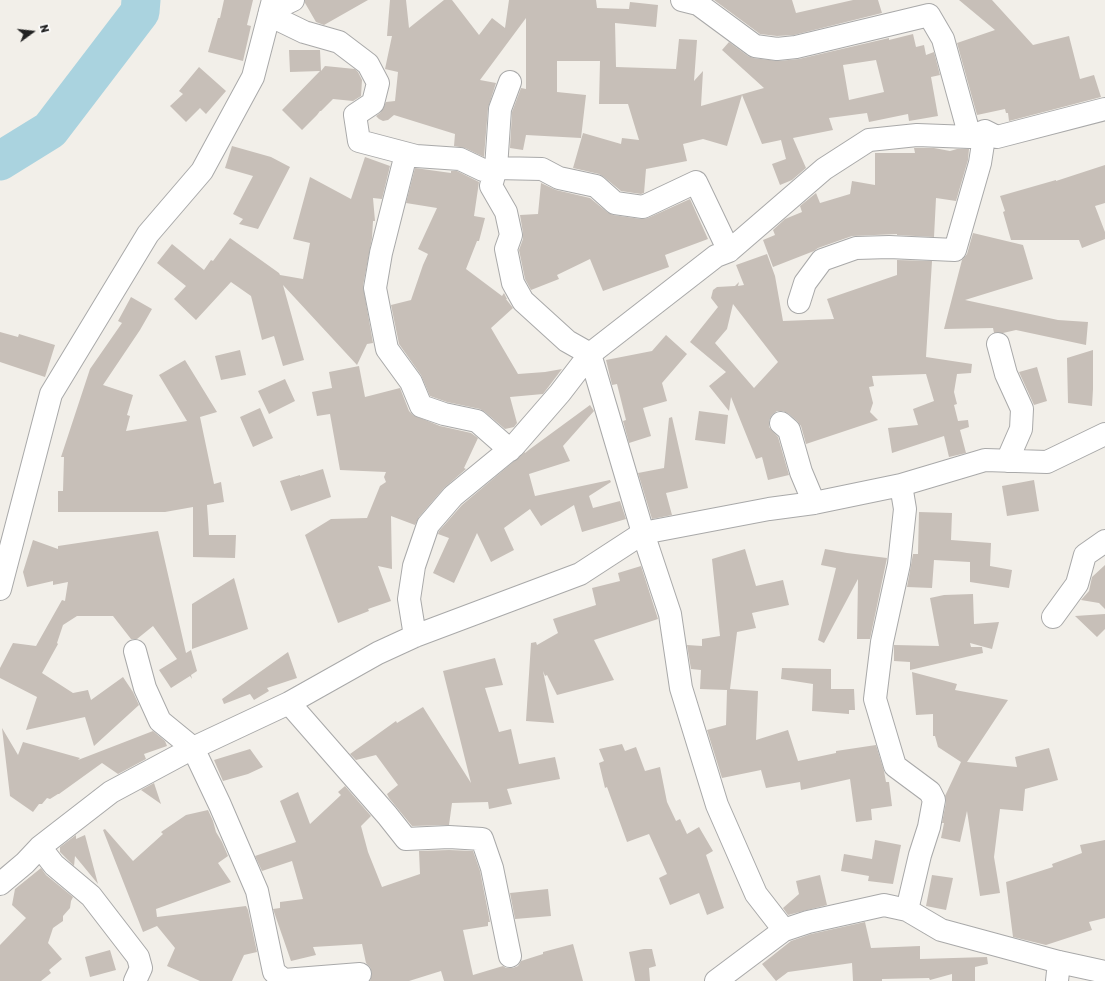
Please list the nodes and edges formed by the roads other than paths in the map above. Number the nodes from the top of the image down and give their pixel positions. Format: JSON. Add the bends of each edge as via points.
{"nodes":[{"id":1,"x":293,"y":0,"type":"edge"},
{"id":2,"x":682,"y":0,"type":"edge"},
{"id":3,"x":933,"y":7,"type":"edge"},
{"id":4,"x":271,"y":8,"type":"edge"},
{"id":5,"x":510,"y":82,"type":"dead end"},
{"id":6,"x":1105,"y":109,"type":"edge"},
{"id":7,"x":978,"y":134,"type":"junction"},
{"id":8,"x":406,"y":154,"type":"junction"},
{"id":9,"x":496,"y":168,"type":"junction"},
{"id":10,"x":729,"y":251,"type":"junction"},
{"id":11,"x":800,"y":302,"type":"dead end"},
{"id":12,"x":998,"y":344,"type":"dead end"},
{"id":13,"x":590,"y":354,"type":"junction"},
{"id":14,"x":781,"y":423,"type":"dead end"},
{"id":15,"x":1105,"y":434,"type":"edge"},
{"id":16,"x":510,"y":450,"type":"junction"},
{"id":17,"x":1007,"y":461,"type":"junction"},
{"id":18,"x":901,"y":485,"type":"junction"},
{"id":19,"x":814,"y":503,"type":"junction"},
{"id":20,"x":643,"y":533,"type":"junction"},
{"id":21,"x":1105,"y":541,"type":"edge"},
{"id":22,"x":0,"y":589,"type":"edge"},
{"id":23,"x":1053,"y":617,"type":"dead end"},
{"id":24,"x":415,"y":636,"type":"junction"},
{"id":25,"x":135,"y":651,"type":"dead end"},
{"id":26,"x":289,"y":702,"type":"junction"},
{"id":27,"x":193,"y":748,"type":"junction"},
{"id":28,"x":40,"y":848,"type":"junction"},
{"id":29,"x":0,"y":884,"type":"edge"},
{"id":30,"x":907,"y":910,"type":"junction"},
{"id":31,"x":784,"y":930,"type":"junction"},
{"id":32,"x":510,"y":956,"type":"dead end"},
{"id":33,"x":1058,"y":971,"type":"edge"},
{"id":34,"x":1105,"y":972,"type":"edge"},
{"id":35,"x":360,"y":974,"type":"dead end"},
{"id":36,"x":135,"y":981,"type":"edge"},
{"id":37,"x":716,"y":981,"type":"edge"}],
"edges":[{"from":1,"to":4,"type":"street"},
{"from":2,"to":3,"type":"street","via":[[698,4],[756,46],[777,49],[803,45]]},
{"from":3,"to":7,"type":"street"},
{"from":4,"to":8,"type":"street","via":[[304,32],[339,42],[368,64],[378,83],[373,103],[356,115],[359,141]]},
{"from":4,"to":22,"type":"street","via":[[253,77],[202,171],[148,234],[51,394]]},
{"from":5,"to":9,"type":"street","via":[[500,109]]},
{"from":6,"to":7,"type":"street","via":[[998,137]]},
{"from":7,"to":10,"type":"street","via":[[917,135],[869,140],[824,169]]},
{"from":7,"to":11,"type":"street","via":[[980,163],[955,250],[856,248],[822,260],[805,283]]},
{"from":8,"to":9,"type":"street","via":[[460,159],[483,170]]},
{"from":8,"to":16,"type":"street","via":[[381,253],[375,288],[387,349],[411,382],[421,406],[477,421]]},
{"from":9,"to":10,"type":"street","via":[[542,169],[558,178],[596,186],[615,203],[643,207],[696,182]]},
{"from":9,"to":13,"type":"street","via":[[491,186],[506,212],[511,235],[506,249],[513,283],[523,301],[539,316],[567,341]]},
{"from":10,"to":13,"type":"street","via":[[716,256]]},
{"from":12,"to":17,"type":"street","via":[[1006,374],[1022,409],[1021,428]]},
{"from":13,"to":16,"type":"street"},
{"from":13,"to":20,"type":"street"},
{"from":14,"to":19,"type":"street","via":[[789,430]]},
{"from":15,"to":17,"type":"street","via":[[1047,462]]},
{"from":16,"to":24,"type":"street","via":[[453,496],[428,525],[414,566],[409,600]]},
{"from":17,"to":18,"type":"street","via":[[984,460]]},
{"from":18,"to":19,"type":"street"},
{"from":18,"to":30,"type":"street","via":[[905,509],[899,564],[882,642],[875,699],[895,766],[930,792],[934,800]]},
{"from":19,"to":20,"type":"street"},
{"from":20,"to":24,"type":"street","via":[[580,574]]},
{"from":20,"to":31,"type":"street","via":[[670,614],[681,688],[717,805],[756,894]]},
{"from":21,"to":23,"type":"street","via":[[1085,555],[1077,584]]},
{"from":24,"to":26,"type":"street","via":[[378,653]]},
{"from":25,"to":27,"type":"street","via":[[145,688],[160,721]]},
{"from":26,"to":27,"type":"street"},
{"from":26,"to":32,"type":"street","via":[[406,839],[482,838],[492,868]]},
{"from":27,"to":28,"type":"street","via":[[111,792]]},
{"from":27,"to":35,"type":"street","via":[[257,891],[274,972],[284,980]]},
{"from":28,"to":29,"type":"street"},
{"from":28,"to":36,"type":"street","via":[[54,865],[91,896],[138,957],[141,968]]},
{"from":30,"to":31,"type":"street","via":[[884,906],[808,922]]},
{"from":30,"to":33,"type":"street","via":[[941,930]]},
{"from":31,"to":37,"type":"street"},
{"from":33,"to":34,"type":"street"}]}
